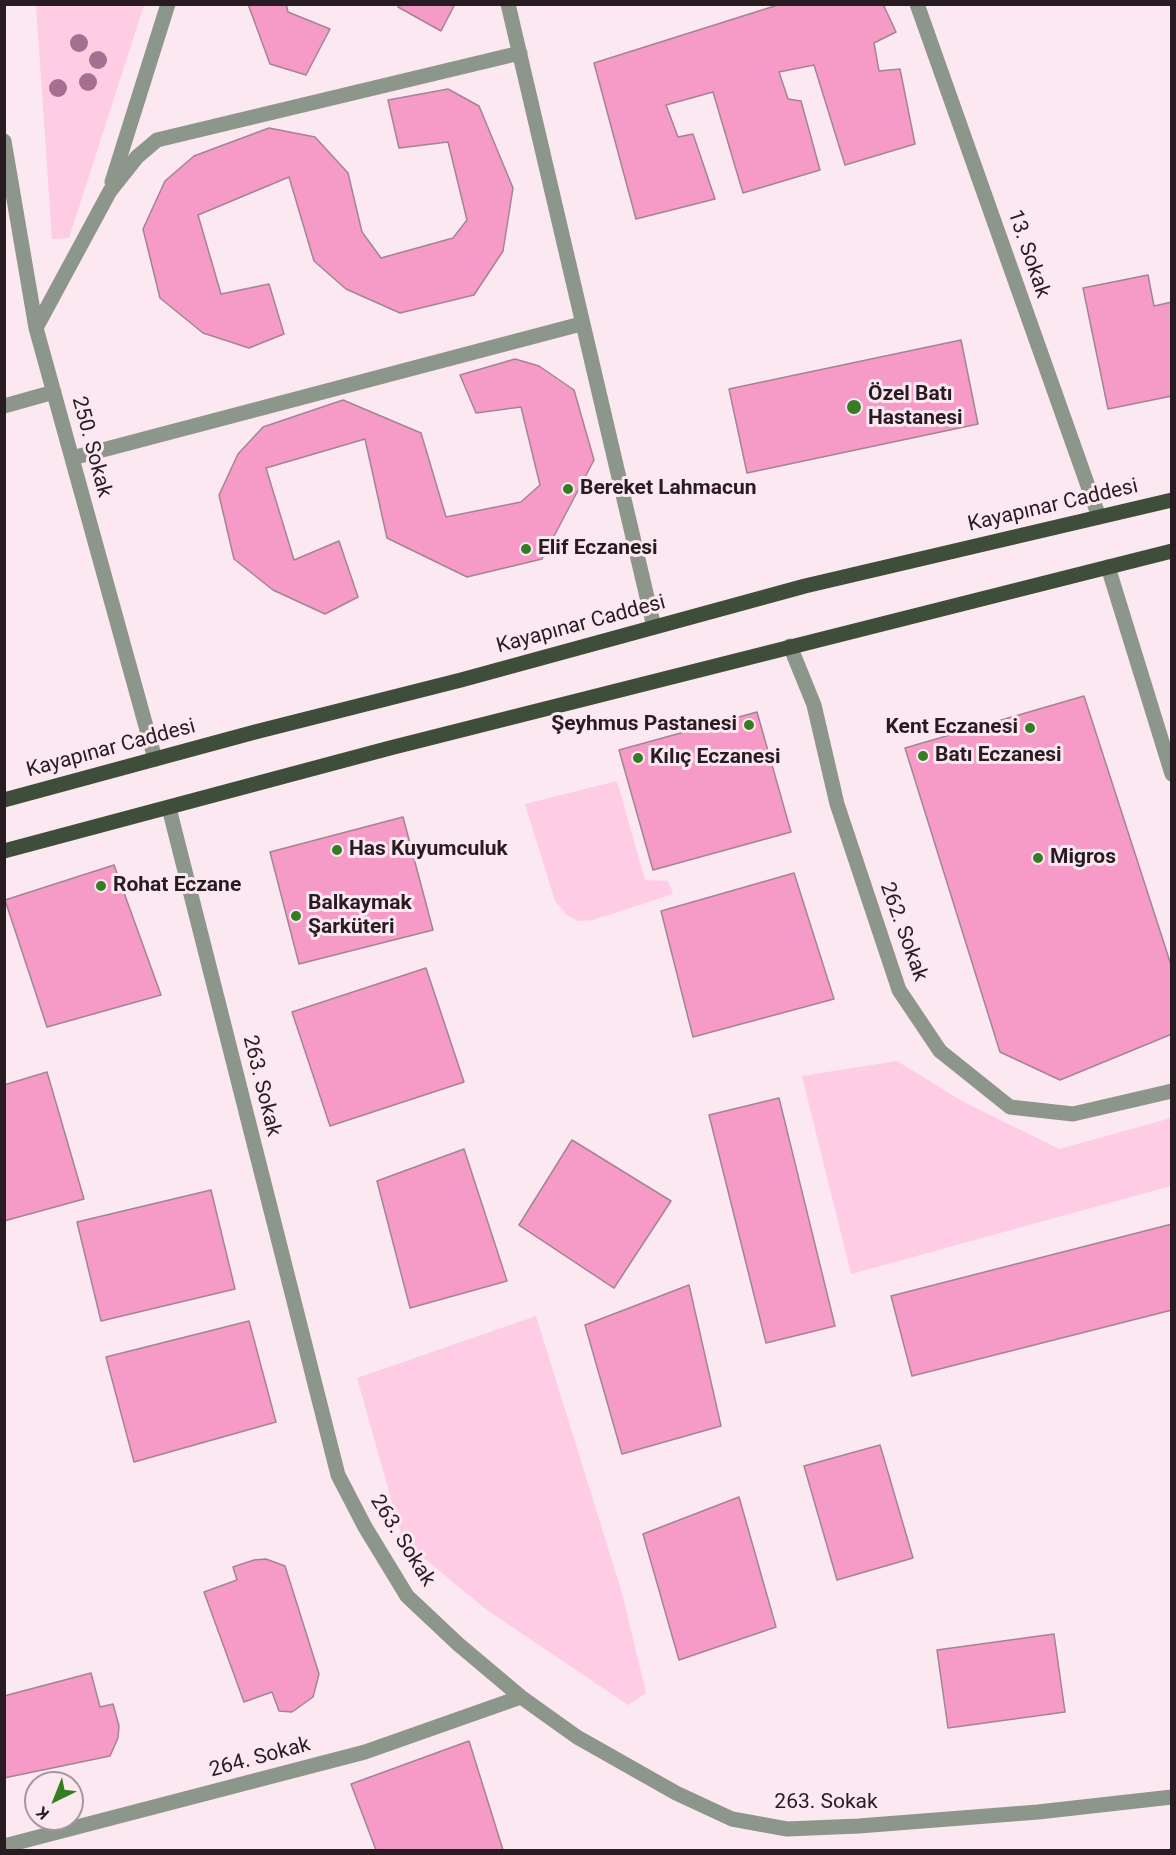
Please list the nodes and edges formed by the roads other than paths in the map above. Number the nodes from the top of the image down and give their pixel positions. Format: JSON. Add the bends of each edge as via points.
{"nodes":[{"id":1,"x":168,"y":4,"type":"edge"},
{"id":2,"x":508,"y":4,"type":"edge"},
{"id":3,"x":917,"y":4,"type":"edge"},
{"id":4,"x":520,"y":53,"type":"junction"},
{"id":5,"x":4,"y":141,"type":"edge"},
{"id":6,"x":110,"y":191,"type":"junction"},
{"id":7,"x":582,"y":324,"type":"junction"},
{"id":8,"x":36,"y":328,"type":"junction"},
{"id":9,"x":54,"y":392,"type":"junction"},
{"id":10,"x":4,"y":406,"type":"edge"},
{"id":11,"x":72,"y":458,"type":"junction"},
{"id":12,"x":1172,"y":500,"type":"edge"},
{"id":13,"x":1099,"y":517,"type":"junction"},
{"id":14,"x":1172,"y":551,"type":"edge"},
{"id":15,"x":1108,"y":567,"type":"junction"},
{"id":16,"x":654,"y":627,"type":"junction"},
{"id":17,"x":790,"y":646,"type":"junction"},
{"id":18,"x":155,"y":759,"type":"junction"},
{"id":19,"x":1172,"y":774,"type":"edge"},
{"id":20,"x":4,"y":800,"type":"edge"},
{"id":21,"x":168,"y":807,"type":"junction"},
{"id":22,"x":4,"y":851,"type":"edge"},
{"id":23,"x":1172,"y":1091,"type":"edge"},
{"id":24,"x":521,"y":1697,"type":"junction"},
{"id":25,"x":1172,"y":1797,"type":"edge"},
{"id":26,"x":4,"y":1846,"type":"edge"}],
"edges":[{"from":1,"to":6,"type":"street"},
{"from":2,"to":4,"type":"street"},
{"from":3,"to":13,"type":"street","name":"13. Sokak"},
{"from":4,"to":6,"type":"street","via":[[157,140],[137,157]]},
{"from":4,"to":7,"type":"street"},
{"from":5,"to":8,"type":"street","name":"250. Sokak"},
{"from":6,"to":8,"type":"street"},
{"from":7,"to":11,"type":"street"},
{"from":7,"to":16,"type":"street"},
{"from":8,"to":9,"type":"street","name":"250. Sokak"},
{"from":9,"to":10,"type":"street"},
{"from":9,"to":11,"type":"street","name":"250. Sokak"},
{"from":11,"to":18,"type":"street","name":"250. Sokak"},
{"from":12,"to":13,"type":"main road","name":"Kayapınar Caddesi"},
{"from":13,"to":16,"type":"main road","name":"Kayapınar Caddesi","via":[[805,586]]},
{"from":14,"to":15,"type":"main road"},
{"from":15,"to":17,"type":"main road"},
{"from":15,"to":19,"type":"street"},
{"from":16,"to":18,"type":"main road","name":"Kayapınar Caddesi"},
{"from":17,"to":21,"type":"main road"},
{"from":17,"to":23,"type":"street","name":"262. Sokak","via":[[814,705],[837,804],[899,990],[940,1051],[1010,1107],[1073,1114]]},
{"from":18,"to":20,"type":"main road","name":"Kayapınar Caddesi"},
{"from":21,"to":22,"type":"main road"},
{"from":21,"to":24,"type":"street","name":"263. Sokak","via":[[338,1476],[407,1596]]},
{"from":24,"to":25,"type":"street","name":"263. Sokak","via":[[577,1737],[676,1793],[732,1819],[787,1828],[1038,1812]]},
{"from":24,"to":26,"type":"street","name":"264. Sokak","via":[[364,1752]]}]}
